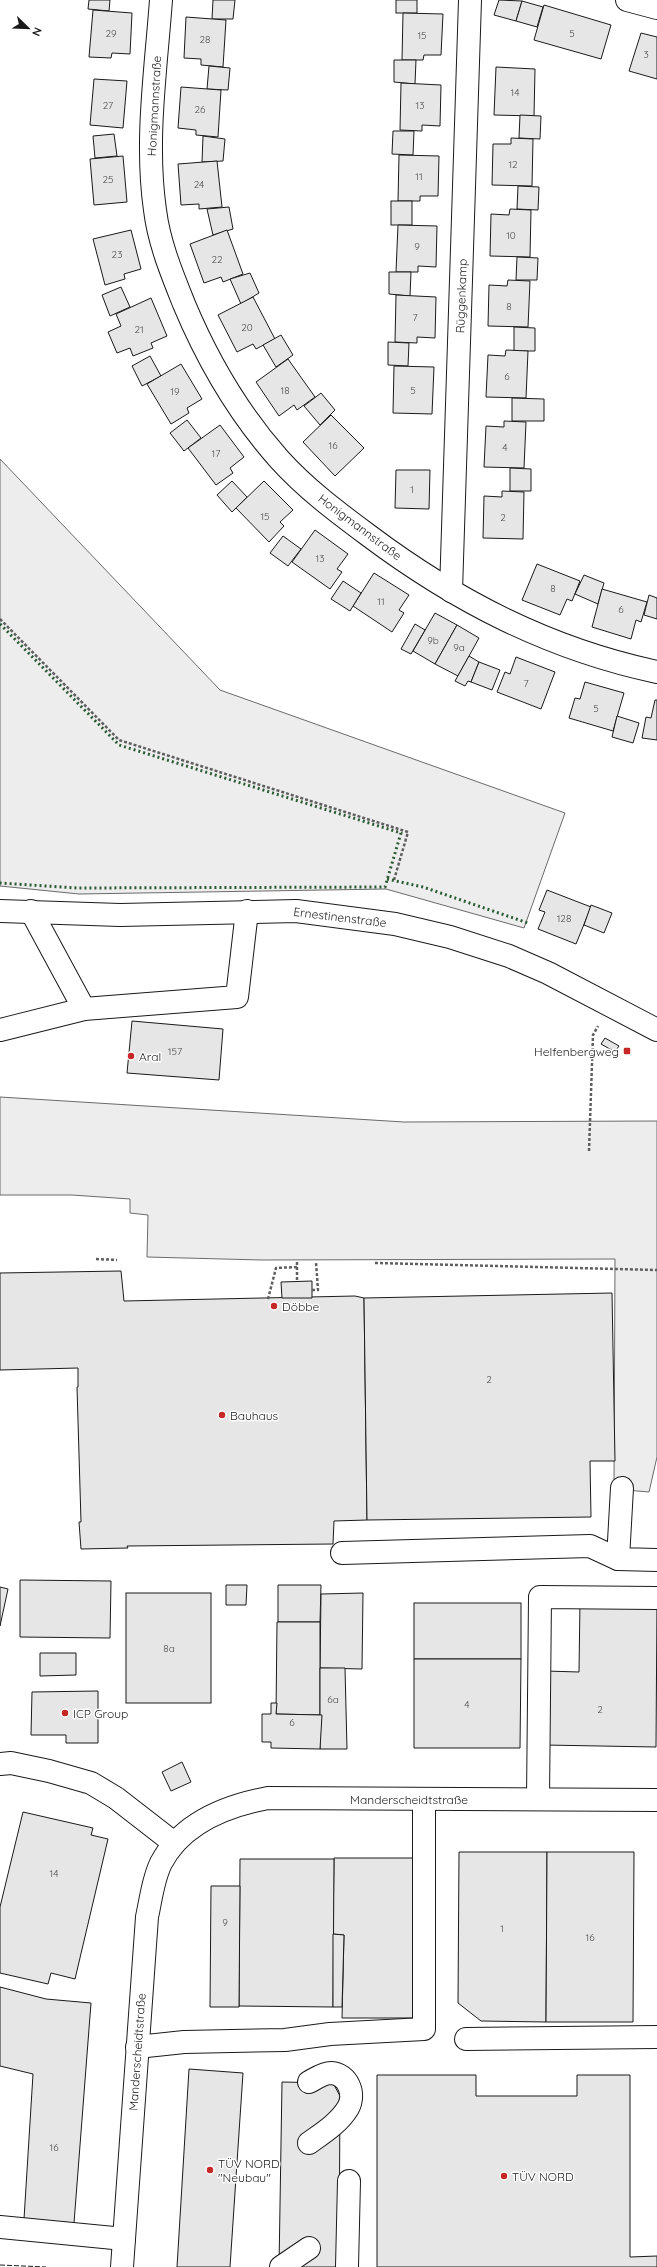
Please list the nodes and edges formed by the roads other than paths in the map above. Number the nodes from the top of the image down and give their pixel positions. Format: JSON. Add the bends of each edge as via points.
{"nodes":[{"id":1,"x":161,"y":0,"type":"edge"},
{"id":2,"x":470,"y":0,"type":"edge"},
{"id":3,"x":627,"y":0,"type":"edge"},
{"id":4,"x":657,"y":8,"type":"edge"},
{"id":5,"x":451,"y":592,"type":"junction"},
{"id":6,"x":657,"y":672,"type":"edge"},
{"id":7,"x":0,"y":911,"type":"edge"},
{"id":8,"x":31,"y":911,"type":"junction"},
{"id":9,"x":247,"y":911,"type":"junction"},
{"id":10,"x":84,"y":1009,"type":"junction"},
{"id":11,"x":0,"y":1030,"type":"edge"},
{"id":12,"x":657,"y":1030,"type":"edge"},
{"id":13,"x":622,"y":1488,"type":"dead end"},
{"id":14,"x":342,"y":1553,"type":"dead end"},
{"id":15,"x":618,"y":1559,"type":"junction"},
{"id":16,"x":657,"y":1560,"type":"edge"},
{"id":17,"x":657,"y":1598,"type":"edge"},
{"id":18,"x":0,"y":1764,"type":"edge"},
{"id":19,"x":424,"y":1799,"type":"junction"},
{"id":20,"x":538,"y":1799,"type":"junction"},
{"id":21,"x":657,"y":1800,"type":"edge"},
{"id":22,"x":174,"y":1843,"type":"junction"},
{"id":23,"x":657,"y":2037,"type":"edge"},
{"id":24,"x":466,"y":2039,"type":"dead end"},
{"id":25,"x":137,"y":2047,"type":"junction"},
{"id":26,"x":308,"y":2082,"type":"dead end"},
{"id":27,"x":309,"y":2143,"type":"dead end"},
{"id":28,"x":349,"y":2181,"type":"dead end"},
{"id":29,"x":0,"y":2227,"type":"edge"},
{"id":30,"x":124,"y":2239,"type":"junction"},
{"id":31,"x":309,"y":2248,"type":"dead end"},
{"id":32,"x":122,"y":2267,"type":"edge"},
{"id":33,"x":281,"y":2267,"type":"edge"},
{"id":34,"x":347,"y":2267,"type":"edge"}],
"edges":[{"from":1,"to":5,"type":"street","name":"Honigmannstraße","via":[[150,146],[155,211],[168,265],[198,338],[236,402],[279,459],[331,508]]},
{"from":2,"to":5,"type":"street","name":"Rüggenkamp"},
{"from":3,"to":4,"type":"street"},
{"from":5,"to":6,"type":"street","name":"Honigmannstraße","via":[[500,619],[549,640],[595,656]]},
{"from":7,"to":8,"type":"street","name":"Ernestinenstraße"},
{"from":8,"to":9,"type":"street","name":"Ernestinenstraße","via":[[120,915]]},
{"from":8,"to":10,"type":"street"},
{"from":9,"to":10,"type":"street","via":[[237,997]]},
{"from":9,"to":12,"type":"street","name":"Ernestinenstraße","via":[[296,911],[395,924],[450,937],[535,967]]},
{"from":10,"to":11,"type":"street"},
{"from":13,"to":15,"type":"street"},
{"from":14,"to":15,"type":"street","via":[[590,1546]]},
{"from":15,"to":16,"type":"street"},
{"from":17,"to":20,"type":"street","via":[[540,1597]]},
{"from":18,"to":22,"type":"street","via":[[11,1763],[91,1783],[116,1798]]},
{"from":19,"to":20,"type":"street","name":"Manderscheidtstraße"},
{"from":19,"to":22,"type":"street","name":"Manderscheidtstraße","via":[[261,1799],[242,1802],[217,1812],[194,1826]]},
{"from":19,"to":25,"type":"street","via":[[424,2029],[330,2034],[285,2040],[184,2042]]},
{"from":20,"to":21,"type":"street","name":"Manderscheidtstraße"},
{"from":22,"to":25,"type":"street","name":"Manderscheidtstraße","via":[[160,1864],[147,1917]]},
{"from":23,"to":24,"type":"street"},
{"from":25,"to":30,"type":"street","name":"Manderscheidtstraße"},
{"from":26,"to":27,"type":"street","via":[[330,2073],[340,2077],[349,2086],[351,2093],[348,2107],[339,2120]]},
{"from":28,"to":34,"type":"street"},
{"from":29,"to":30,"type":"street"},
{"from":30,"to":32,"type":"street","name":"Manderscheidtstraße"},
{"from":31,"to":33,"type":"street"}]}
